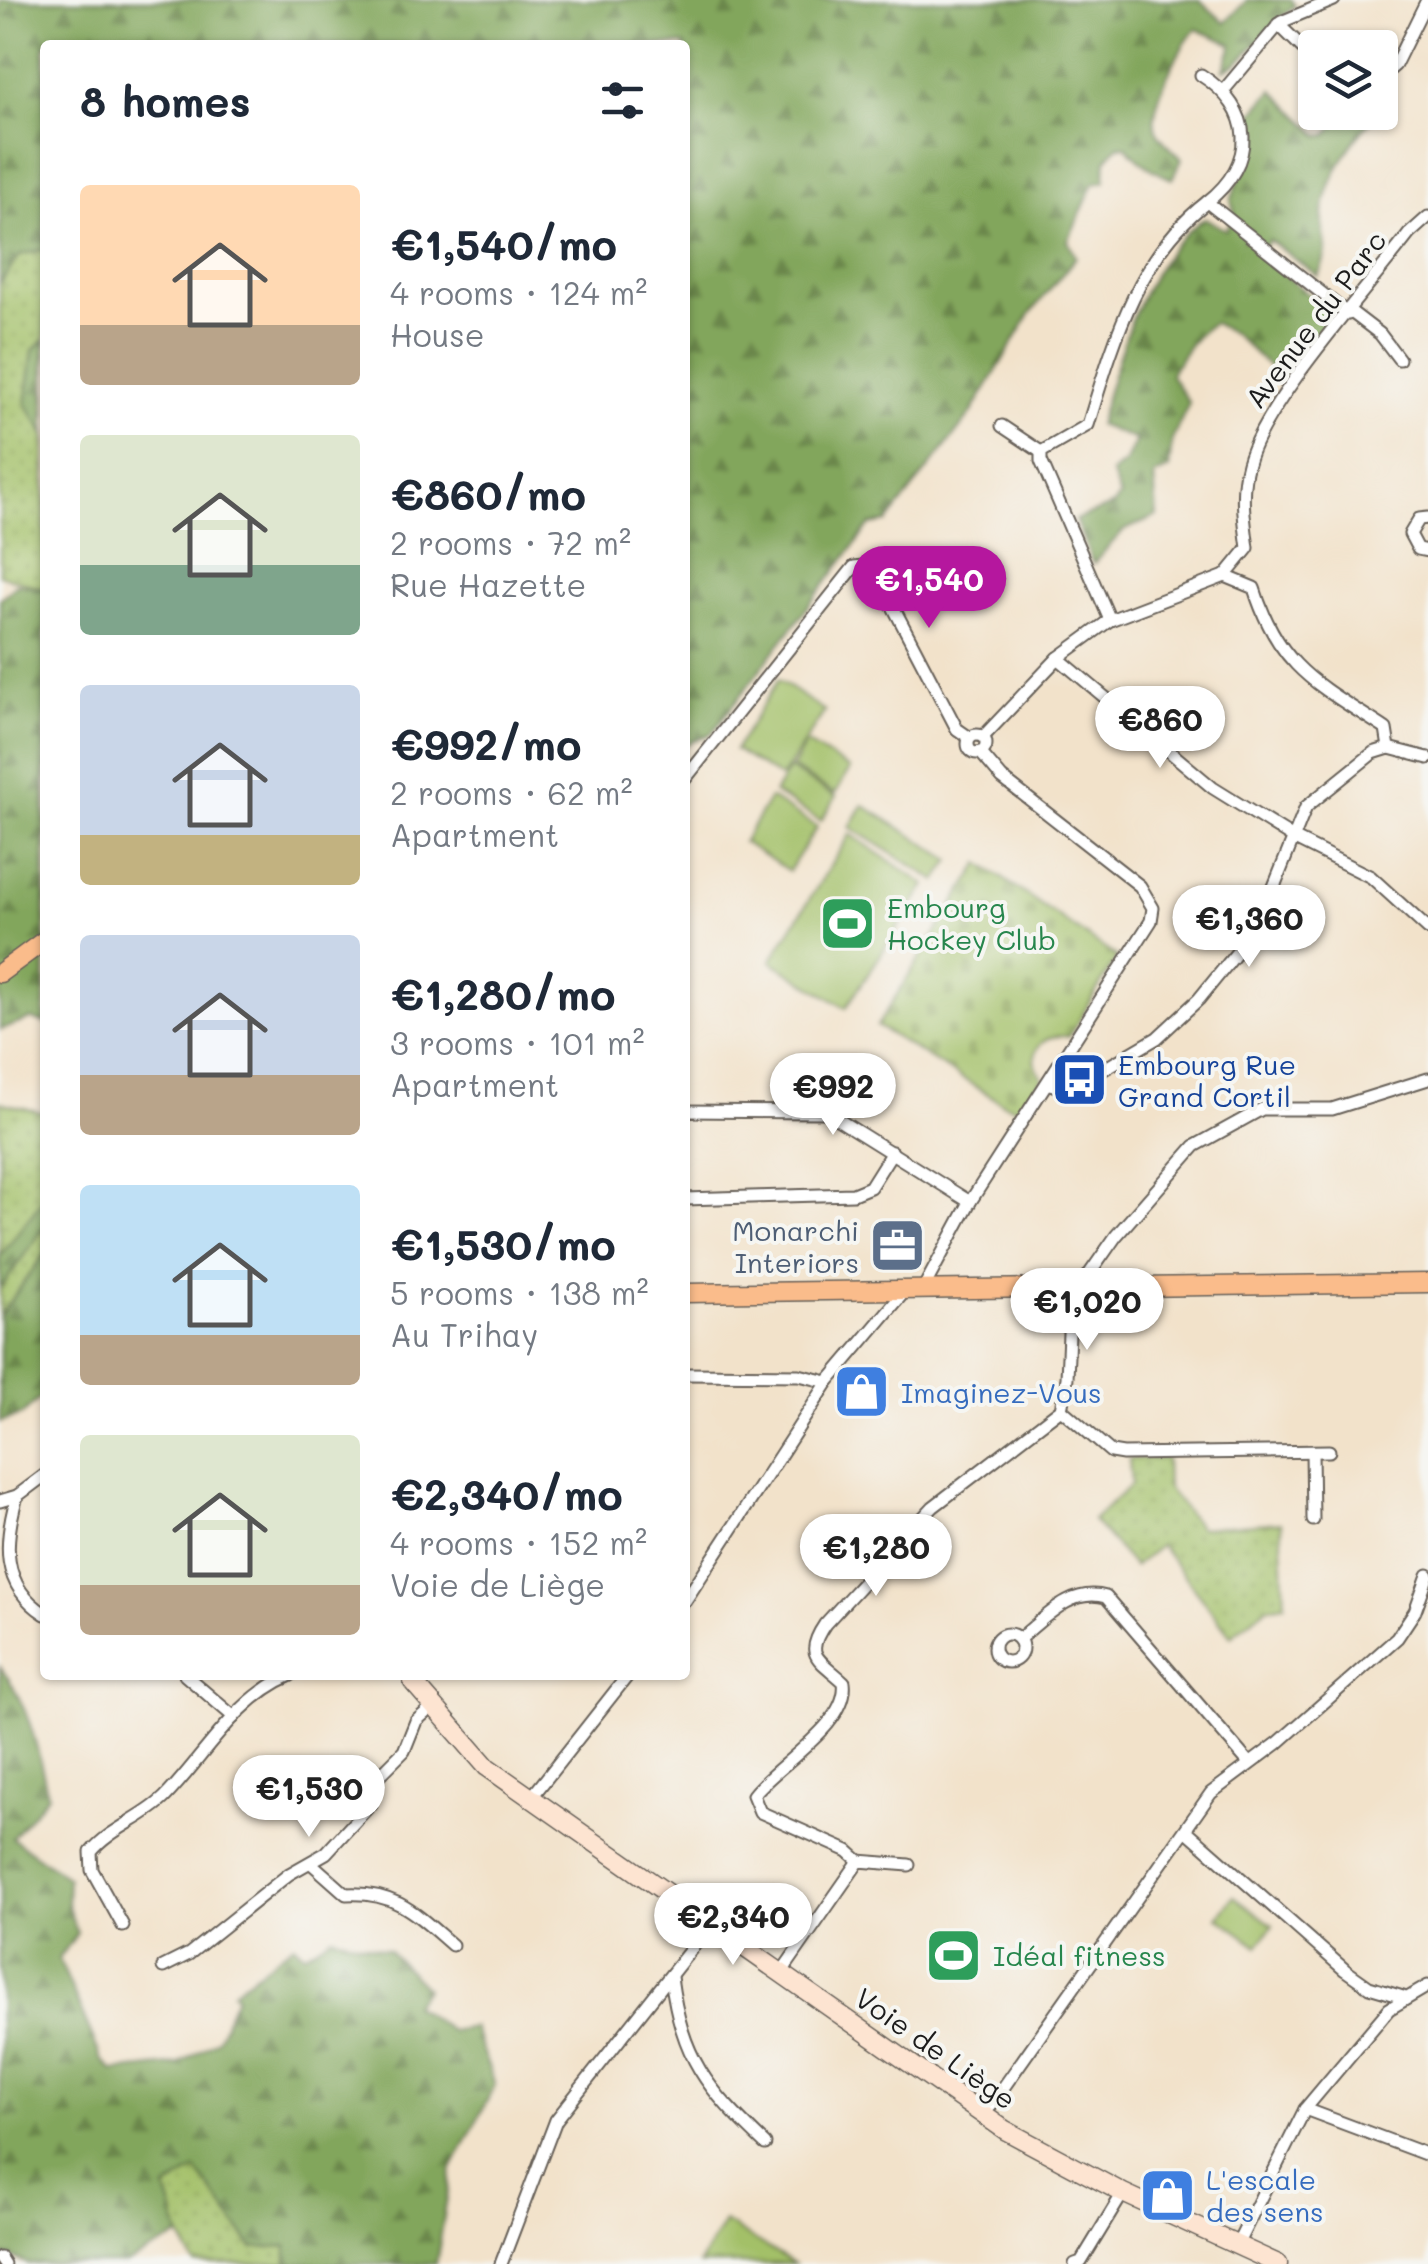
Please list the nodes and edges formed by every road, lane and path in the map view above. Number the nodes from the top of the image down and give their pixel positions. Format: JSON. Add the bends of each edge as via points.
{"nodes":[{"id":1,"x":1334,"y":0,"type":"edge"},
{"id":2,"x":1427,"y":0,"type":"edge"},
{"id":3,"x":1278,"y":24,"type":"junction"},
{"id":4,"x":1298,"y":43,"type":"edge"},
{"id":5,"x":1398,"y":59,"type":"edge"},
{"id":6,"x":1201,"y":75,"type":"dead end"},
{"id":7,"x":1224,"y":90,"type":"junction"},
{"id":8,"x":1207,"y":202,"type":"junction"},
{"id":9,"x":1428,"y":217,"type":"edge"},
{"id":10,"x":1350,"y":312,"type":"junction"},
{"id":11,"x":1399,"y":358,"type":"dead end"},
{"id":12,"x":1002,"y":426,"type":"dead end"},
{"id":13,"x":1041,"y":452,"type":"junction"},
{"id":14,"x":1428,"y":517,"type":"edge"},
{"id":15,"x":1428,"y":551,"type":"edge"},
{"id":16,"x":1225,"y":576,"type":"junction"},
{"id":17,"x":1110,"y":620,"type":"junction"},
{"id":18,"x":1058,"y":658,"type":"junction"},
{"id":19,"x":977,"y":738,"type":"junction"},
{"id":20,"x":1389,"y":748,"type":"junction"},
{"id":21,"x":1428,"y":758,"type":"edge"},
{"id":22,"x":690,"y":774,"type":"edge"},
{"id":23,"x":1295,"y":839,"type":"junction"},
{"id":24,"x":1428,"y":929,"type":"edge"},
{"id":25,"x":40,"y":944,"type":"edge"},
{"id":26,"x":0,"y":974,"type":"edge"},
{"id":27,"x":1428,"y":1079,"type":"edge"},
{"id":28,"x":1049,"y":1084,"type":"junction"},
{"id":29,"x":690,"y":1111,"type":"edge"},
{"id":30,"x":892,"y":1152,"type":"junction"},
{"id":31,"x":690,"y":1199,"type":"edge"},
{"id":32,"x":970,"y":1202,"type":"junction"},
{"id":33,"x":1428,"y":1283,"type":"edge"},
{"id":34,"x":1075,"y":1289,"type":"junction"},
{"id":35,"x":914,"y":1291,"type":"junction"},
{"id":36,"x":690,"y":1293,"type":"edge"},
{"id":37,"x":690,"y":1374,"type":"edge"},
{"id":38,"x":828,"y":1382,"type":"junction"},
{"id":39,"x":1061,"y":1409,"type":"junction"},
{"id":40,"x":1328,"y":1451,"type":"dead end"},
{"id":41,"x":1312,"y":1452,"type":"junction"},
{"id":42,"x":40,"y":1479,"type":"edge"},
{"id":43,"x":17,"y":1496,"type":"junction"},
{"id":44,"x":0,"y":1500,"type":"edge"},
{"id":45,"x":1313,"y":1520,"type":"dead end"},
{"id":46,"x":1428,"y":1575,"type":"edge"},
{"id":47,"x":690,"y":1593,"type":"edge"},
{"id":48,"x":40,"y":1610,"type":"edge"},
{"id":49,"x":1019,"y":1639,"type":"dead end"},
{"id":50,"x":191,"y":1680,"type":"edge"},
{"id":51,"x":279,"y":1680,"type":"edge"},
{"id":52,"x":413,"y":1680,"type":"edge"},
{"id":53,"x":624,"y":1680,"type":"edge"},
{"id":54,"x":433,"y":1706,"type":"junction"},
{"id":55,"x":234,"y":1717,"type":"junction"},
{"id":56,"x":1248,"y":1763,"type":"junction"},
{"id":57,"x":531,"y":1798,"type":"junction"},
{"id":58,"x":1187,"y":1831,"type":"junction"},
{"id":59,"x":859,"y":1861,"type":"junction"},
{"id":60,"x":311,"y":1863,"type":"junction"},
{"id":61,"x":908,"y":1865,"type":"dead end"},
{"id":62,"x":711,"y":1924,"type":"junction"},
{"id":63,"x":124,"y":1926,"type":"dead end"},
{"id":64,"x":452,"y":1946,"type":"dead end"},
{"id":65,"x":164,"y":1967,"type":"dead end"},
{"id":66,"x":781,"y":1974,"type":"junction"},
{"id":67,"x":671,"y":1977,"type":"junction"},
{"id":68,"x":1428,"y":1986,"type":"edge"},
{"id":69,"x":1404,"y":1997,"type":"junction"},
{"id":70,"x":1305,"y":2109,"type":"junction"},
{"id":71,"x":984,"y":2115,"type":"junction"},
{"id":72,"x":765,"y":2144,"type":"dead end"},
{"id":73,"x":1428,"y":2154,"type":"edge"},
{"id":74,"x":1123,"y":2193,"type":"junction"},
{"id":75,"x":1237,"y":2245,"type":"junction"},
{"id":76,"x":500,"y":2264,"type":"edge"},
{"id":77,"x":1075,"y":2264,"type":"edge"},
{"id":78,"x":1278,"y":2264,"type":"edge"}],
"edges":[{"from":1,"to":3,"type":"street"},
{"from":2,"to":5,"type":"street"},
{"from":3,"to":4,"type":"street"},
{"from":3,"to":7,"type":"street"},
{"from":6,"to":7,"type":"street"},
{"from":7,"to":8,"type":"street","via":[[1242,127],[1242,156],[1224,189]]},
{"from":8,"to":10,"type":"street"},
{"from":8,"to":13,"type":"street","via":[[1186,218],[1141,281],[1088,425]]},
{"from":9,"to":10,"type":"street","name":"Avenue du Parc"},
{"from":10,"to":11,"type":"street"},
{"from":10,"to":16,"type":"street","name":"Avenue du Parc","via":[[1257,440],[1241,499],[1248,548]]},
{"from":12,"to":13,"type":"street"},
{"from":13,"to":17,"type":"street"},
{"from":14,"to":15,"type":"street","via":[[1410,534]]},
{"from":16,"to":17,"type":"street"},
{"from":16,"to":20,"type":"street","via":[[1254,588],[1266,628],[1284,655],[1386,729]]},
{"from":17,"to":18,"type":"street"},
{"from":18,"to":19,"type":"street"},
{"from":18,"to":23,"type":"street","via":[[1213,788]]},
{"from":19,"to":22,"type":"street","via":[[957,729],[880,580],[864,566],[845,574]]},
{"from":19,"to":28,"type":"street","via":[[1002,778],[1140,886],[1153,908],[1151,922]]},
{"from":20,"to":21,"type":"street"},
{"from":20,"to":23,"type":"street","via":[[1374,752],[1306,807]]},
{"from":23,"to":24,"type":"street","via":[[1372,876]]},
{"from":23,"to":28,"type":"street","via":[[1267,904],[1199,999],[1114,1067],[1070,1089]]},
{"from":25,"to":26,"type":"main road"},
{"from":27,"to":34,"type":"street","via":[[1332,1108],[1262,1109],[1195,1146]]},
{"from":28,"to":32,"type":"street"},
{"from":29,"to":30,"type":"street","via":[[826,1112]]},
{"from":30,"to":31,"type":"street","via":[[870,1187],[854,1194]]},
{"from":30,"to":32,"type":"street"},
{"from":32,"to":35,"type":"street"},
{"from":33,"to":34,"type":"main road"},
{"from":34,"to":35,"type":"main road"},
{"from":34,"to":39,"type":"street"},
{"from":35,"to":36,"type":"main road"},
{"from":35,"to":38,"type":"street"},
{"from":37,"to":38,"type":"street","via":[[799,1375]]},
{"from":38,"to":47,"type":"street"},
{"from":39,"to":41,"type":"street","via":[[1111,1452]]},
{"from":39,"to":59,"type":"street","via":[[933,1507],[812,1642],[844,1682],[842,1700],[802,1751],[760,1786],[754,1802],[773,1820]]},
{"from":40,"to":41,"type":"street"},
{"from":41,"to":45,"type":"street"},
{"from":42,"to":43,"type":"street"},
{"from":43,"to":44,"type":"street"},
{"from":43,"to":48,"type":"street","via":[[6,1560],[18,1590]]},
{"from":46,"to":56,"type":"street","via":[[1397,1638]]},
{"from":49,"to":56,"type":"street","via":[[1074,1597],[1106,1597]]},
{"from":50,"to":55,"type":"street"},
{"from":51,"to":55,"type":"street"},
{"from":52,"to":54,"type":"street","name":"Voie de Liège"},
{"from":53,"to":57,"type":"street"},
{"from":54,"to":57,"type":"street","name":"Voie de Liège","via":[[477,1757]]},
{"from":54,"to":60,"type":"street","via":[[376,1779],[371,1804]]},
{"from":55,"to":63,"type":"street","via":[[162,1800],[90,1852],[92,1870]]},
{"from":56,"to":58,"type":"street","via":[[1212,1793]]},
{"from":57,"to":62,"type":"street","name":"Voie de Liège"},
{"from":58,"to":69,"type":"street","via":[[1345,1970],[1369,1987]]},
{"from":58,"to":71,"type":"street","via":[[1157,1862]]},
{"from":59,"to":61,"type":"street"},
{"from":59,"to":66,"type":"street"},
{"from":60,"to":64,"type":"street","via":[[346,1894],[376,1892],[412,1910]]},
{"from":60,"to":65,"type":"street"},
{"from":62,"to":66,"type":"street","name":"Voie de Liège"},
{"from":62,"to":67,"type":"street"},
{"from":66,"to":71,"type":"street","name":"Voie de Liège"},
{"from":67,"to":72,"type":"street","via":[[690,2060]]},
{"from":67,"to":76,"type":"street","via":[[556,2120]]},
{"from":68,"to":69,"type":"street"},
{"from":69,"to":70,"type":"street"},
{"from":70,"to":73,"type":"street"},
{"from":70,"to":75,"type":"street"},
{"from":71,"to":74,"type":"street","name":"Voie de Liège"},
{"from":74,"to":75,"type":"street","name":"Voie de Liège"},
{"from":74,"to":77,"type":"street"},
{"from":75,"to":78,"type":"street","name":"Voie de Liège"}]}
